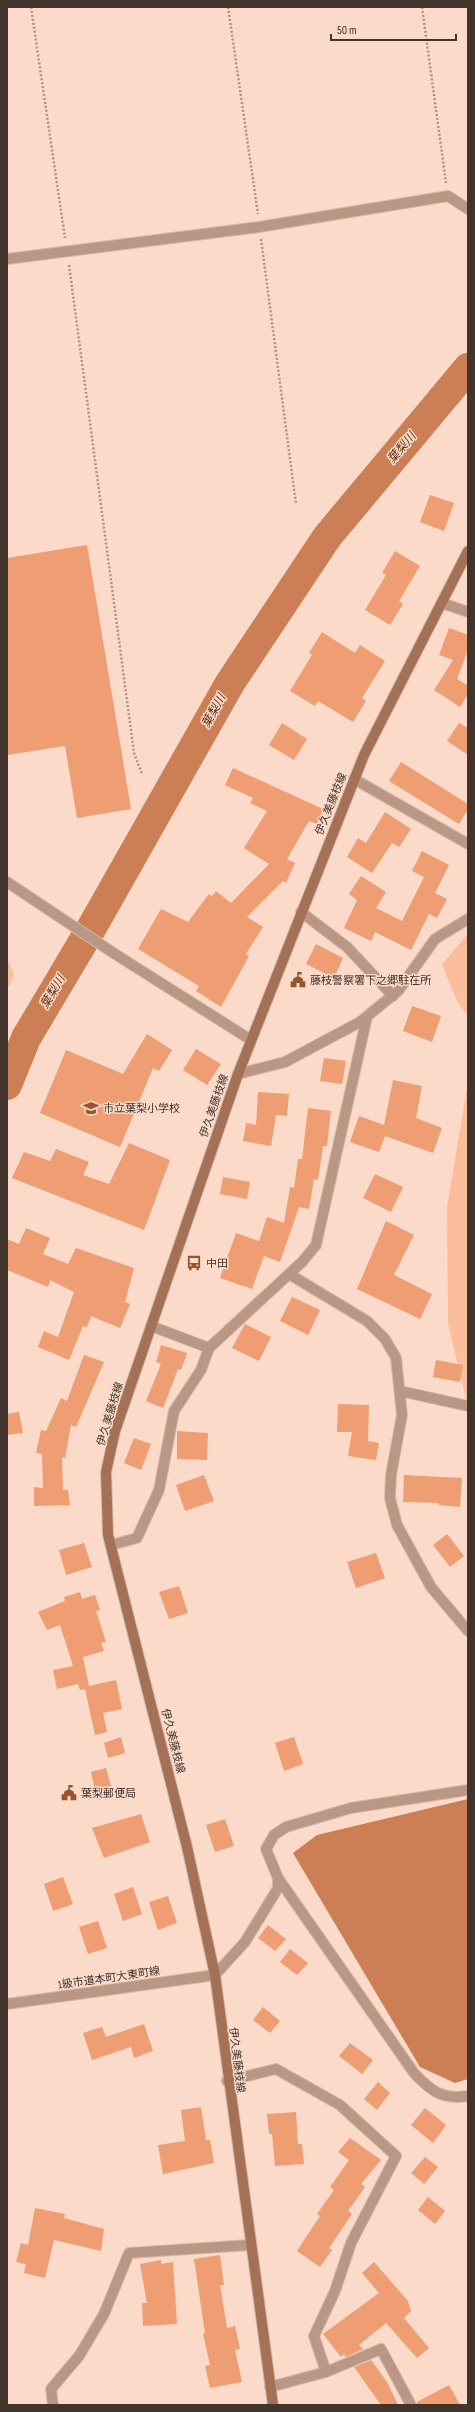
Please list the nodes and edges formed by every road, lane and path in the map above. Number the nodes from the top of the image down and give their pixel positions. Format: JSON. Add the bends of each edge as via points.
{"nodes":[{"id":1,"x":31,"y":7,"type":"edge"},
{"id":2,"x":228,"y":7,"type":"edge"},
{"id":3,"x":422,"y":7,"type":"edge"},
{"id":4,"x":448,"y":196,"type":"junction"},
{"id":5,"x":468,"y":209,"type":"edge"},
{"id":6,"x":259,"y":227,"type":"junction"},
{"id":7,"x":67,"y":251,"type":"junction"},
{"id":8,"x":7,"y":259,"type":"edge"},
{"id":9,"x":296,"y":504,"type":"dead end"},
{"id":10,"x":468,"y":551,"type":"edge"},
{"id":11,"x":442,"y":603,"type":"junction"},
{"id":12,"x":468,"y":612,"type":"edge"},
{"id":13,"x":142,"y":774,"type":"dead end"},
{"id":14,"x":354,"y":779,"type":"junction"},
{"id":15,"x":468,"y":844,"type":"edge"},
{"id":16,"x":7,"y":882,"type":"edge"},
{"id":17,"x":301,"y":912,"type":"junction"},
{"id":18,"x":468,"y":919,"type":"edge"},
{"id":19,"x":392,"y":996,"type":"junction"},
{"id":20,"x":366,"y":1017,"type":"junction"},
{"id":21,"x":252,"y":1040,"type":"junction"},
{"id":22,"x":238,"y":1074,"type":"junction"},
{"id":23,"x":289,"y":1274,"type":"junction"},
{"id":24,"x":151,"y":1326,"type":"junction"},
{"id":25,"x":209,"y":1348,"type":"junction"},
{"id":26,"x":400,"y":1391,"type":"junction"},
{"id":27,"x":468,"y":1406,"type":"edge"},
{"id":28,"x":111,"y":1546,"type":"junction"},
{"id":29,"x":468,"y":1631,"type":"edge"},
{"id":30,"x":468,"y":1790,"type":"edge"},
{"id":31,"x":278,"y":1878,"type":"junction"},
{"id":32,"x":215,"y":1975,"type":"junction"},
{"id":33,"x":7,"y":2004,"type":"edge"},
{"id":34,"x":227,"y":2081,"type":"junction"},
{"id":35,"x":468,"y":2096,"type":"edge"},
{"id":36,"x":250,"y":2246,"type":"junction"},
{"id":37,"x":326,"y":2372,"type":"junction"},
{"id":38,"x":270,"y":2387,"type":"junction"},
{"id":39,"x":53,"y":2405,"type":"edge"},
{"id":40,"x":273,"y":2405,"type":"edge"},
{"id":41,"x":411,"y":2405,"type":"edge"}],
"edges":[{"from":1,"to":7,"type":"path"},
{"from":2,"to":6,"type":"path"},
{"from":3,"to":4,"type":"path"},
{"from":4,"to":5,"type":"street"},
{"from":4,"to":6,"type":"street"},
{"from":6,"to":7,"type":"street"},
{"from":6,"to":9,"type":"path"},
{"from":7,"to":8,"type":"street"},
{"from":7,"to":13,"type":"path","via":[[134,753]]},
{"from":10,"to":11,"type":"main road","name":"伊久美藤枝線"},
{"from":11,"to":12,"type":"street"},
{"from":11,"to":14,"type":"main road","name":"伊久美藤枝線"},
{"from":14,"to":15,"type":"street"},
{"from":14,"to":17,"type":"main road","name":"伊久美藤枝線"},
{"from":16,"to":21,"type":"street"},
{"from":17,"to":19,"type":"street","via":[[347,947]]},
{"from":17,"to":21,"type":"main road","name":"伊久美藤枝線"},
{"from":18,"to":19,"type":"street","via":[[435,939]]},
{"from":19,"to":20,"type":"street"},
{"from":20,"to":22,"type":"street","via":[[317,1047],[285,1062]]},
{"from":20,"to":23,"type":"street","via":[[316,1245]]},
{"from":21,"to":22,"type":"main road","name":"伊久美藤枝線"},
{"from":22,"to":24,"type":"main road","name":"伊久美藤枝線"},
{"from":23,"to":25,"type":"street"},
{"from":23,"to":26,"type":"street","via":[[367,1321],[385,1339],[396,1358]]},
{"from":24,"to":25,"type":"street"},
{"from":24,"to":28,"type":"main road","name":"伊久美藤枝線","via":[[115,1430],[106,1472],[108,1535]]},
{"from":25,"to":28,"type":"street","via":[[201,1370],[174,1411],[159,1490],[138,1538]]},
{"from":26,"to":27,"type":"street"},
{"from":26,"to":29,"type":"street","via":[[402,1415],[391,1475],[390,1498],[397,1525],[431,1586]]},
{"from":28,"to":32,"type":"main road","name":"伊久美藤枝線","via":[[185,1839]]},
{"from":30,"to":31,"type":"street","via":[[351,1808],[286,1827],[274,1834],[266,1849]]},
{"from":31,"to":32,"type":"street","via":[[278,1888],[245,1942]]},
{"from":31,"to":35,"type":"street","via":[[414,2073],[429,2089],[444,2096]]},
{"from":32,"to":33,"type":"street","name":"1級市道本町大東町線"},
{"from":32,"to":34,"type":"main road","name":"伊久美藤枝線"},
{"from":34,"to":36,"type":"main road","name":"伊久美藤枝線"},
{"from":34,"to":37,"type":"street","via":[[276,2069],[340,2105],[396,2156],[351,2242],[335,2291],[314,2336]]},
{"from":36,"to":38,"type":"main road","name":"伊久美藤枝線"},
{"from":36,"to":39,"type":"street","via":[[129,2252],[104,2314],[79,2356],[51,2389]]},
{"from":37,"to":38,"type":"street"},
{"from":37,"to":41,"type":"street","via":[[381,2349]]},
{"from":38,"to":40,"type":"main road","name":"伊久美藤枝線"}]}
